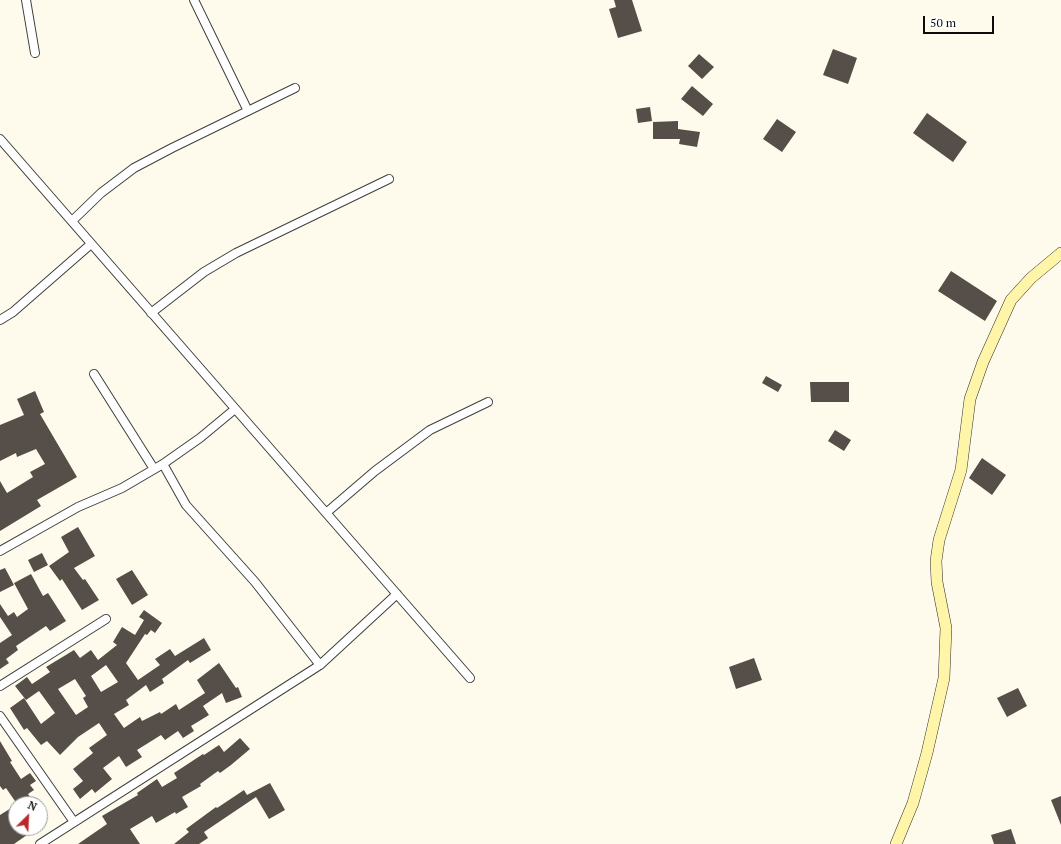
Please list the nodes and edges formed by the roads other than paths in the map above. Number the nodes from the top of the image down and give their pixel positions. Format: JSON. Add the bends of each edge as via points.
{"nodes":[{"id":1,"x":26,"y":0,"type":"edge"},
{"id":2,"x":194,"y":0,"type":"edge"},
{"id":3,"x":35,"y":53,"type":"dead end"},
{"id":4,"x":295,"y":88,"type":"dead end"},
{"id":5,"x":248,"y":111,"type":"junction"},
{"id":6,"x":0,"y":139,"type":"edge"},
{"id":7,"x":389,"y":179,"type":"dead end"},
{"id":8,"x":72,"y":222,"type":"junction"},
{"id":9,"x":91,"y":244,"type":"junction"},
{"id":10,"x":1061,"y":253,"type":"edge"},
{"id":11,"x":151,"y":313,"type":"junction"},
{"id":12,"x":0,"y":320,"type":"edge"},
{"id":13,"x":94,"y":374,"type":"dead end"},
{"id":14,"x":488,"y":402,"type":"dead end"},
{"id":15,"x":235,"y":409,"type":"junction"},
{"id":16,"x":163,"y":464,"type":"junction"},
{"id":17,"x":154,"y":468,"type":"junction"},
{"id":18,"x":326,"y":513,"type":"junction"},
{"id":19,"x":0,"y":551,"type":"edge"},
{"id":20,"x":397,"y":594,"type":"junction"},
{"id":21,"x":106,"y":619,"type":"dead end"},
{"id":22,"x":320,"y":665,"type":"junction"},
{"id":23,"x":470,"y":678,"type":"dead end"},
{"id":24,"x":0,"y":686,"type":"edge"},
{"id":25,"x":0,"y":716,"type":"edge"},
{"id":26,"x":74,"y":822,"type":"junction"},
{"id":27,"x":40,"y":844,"type":"edge"},
{"id":28,"x":896,"y":844,"type":"edge"}],
"edges":[{"from":1,"to":3,"type":"street"},
{"from":2,"to":5,"type":"street"},
{"from":4,"to":5,"type":"street"},
{"from":5,"to":8,"type":"street","via":[[134,168],[101,193]]},
{"from":6,"to":8,"type":"street"},
{"from":7,"to":11,"type":"street","via":[[231,256],[192,281]]},
{"from":8,"to":9,"type":"street"},
{"from":9,"to":11,"type":"street"},
{"from":9,"to":12,"type":"street","via":[[13,312]]},
{"from":10,"to":28,"type":"street","via":[[1031,278],[1011,300],[970,399],[961,470],[939,540],[936,561],[937,582],[946,628],[944,678],[927,753]]},
{"from":11,"to":15,"type":"street"},
{"from":13,"to":17,"type":"street"},
{"from":14,"to":18,"type":"street","via":[[430,430],[401,450]]},
{"from":15,"to":16,"type":"street"},
{"from":15,"to":18,"type":"street"},
{"from":16,"to":17,"type":"street"},
{"from":16,"to":22,"type":"street","via":[[186,505],[255,582]]},
{"from":17,"to":19,"type":"street","via":[[122,488],[78,507]]},
{"from":18,"to":20,"type":"street"},
{"from":20,"to":22,"type":"street"},
{"from":20,"to":23,"type":"street"},
{"from":21,"to":24,"type":"street"},
{"from":22,"to":26,"type":"street"},
{"from":25,"to":26,"type":"street"},
{"from":26,"to":27,"type":"street"}]}
